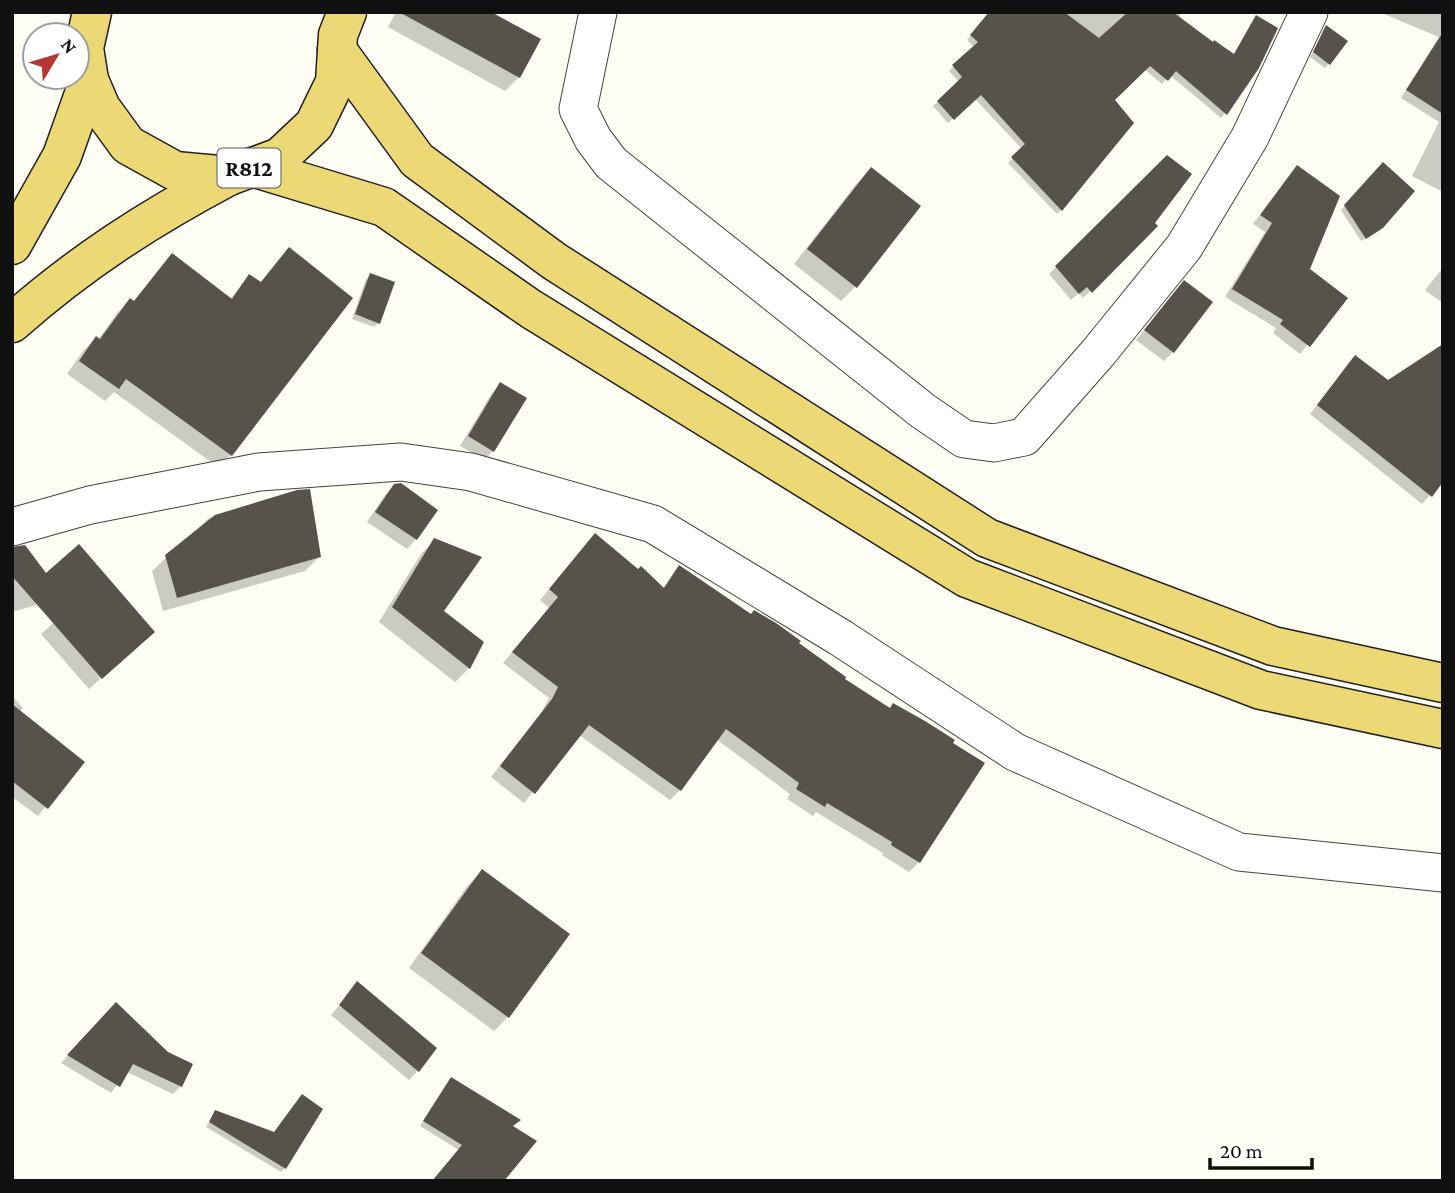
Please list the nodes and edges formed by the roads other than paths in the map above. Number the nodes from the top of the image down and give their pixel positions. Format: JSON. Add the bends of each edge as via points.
{"nodes":[{"id":1,"x":598,"y":12,"type":"edge"},
{"id":2,"x":1309,"y":12,"type":"edge"},
{"id":3,"x":338,"y":27,"type":"edge"},
{"id":4,"x":91,"y":85,"type":"edge"},
{"id":5,"x":85,"y":91,"type":"edge"},
{"id":6,"x":240,"y":172,"type":"junction"},
{"id":7,"x":12,"y":245,"type":"edge"},
{"id":8,"x":12,"y":323,"type":"edge"},
{"id":9,"x":12,"y":527,"type":"edge"},
{"id":10,"x":1443,"y":683,"type":"edge"},
{"id":11,"x":1443,"y":729,"type":"edge"},
{"id":12,"x":1443,"y":873,"type":"edge"}],
"edges":[{"from":1,"to":2,"type":"street","via":[[578,108],[611,163],[923,411],[964,439],[994,443],[1024,437],[1184,247],[1250,138]]},
{"from":3,"to":6,"type":"main road","number":"R812","via":[[335,82],[314,125],[280,157]]},
{"from":3,"to":10,"type":"main road","via":[[417,160],[554,261],[987,537],[1273,646]]},
{"from":4,"to":6,"type":"main road","number":"R812","via":[[101,108],[128,145],[176,171]]},
{"from":5,"to":7,"type":"main road","number":"R812","via":[[62,156]]},
{"from":6,"to":8,"type":"main road","number":"R812","via":[[164,211],[103,251]]},
{"from":6,"to":11,"type":"main road","via":[[384,207],[531,309],[967,578],[1261,690]]},
{"from":9,"to":12,"type":"street","via":[[90,505],[259,472],[401,462],[471,472],[653,524],[841,638],[1014,752],[1239,852]]}]}
